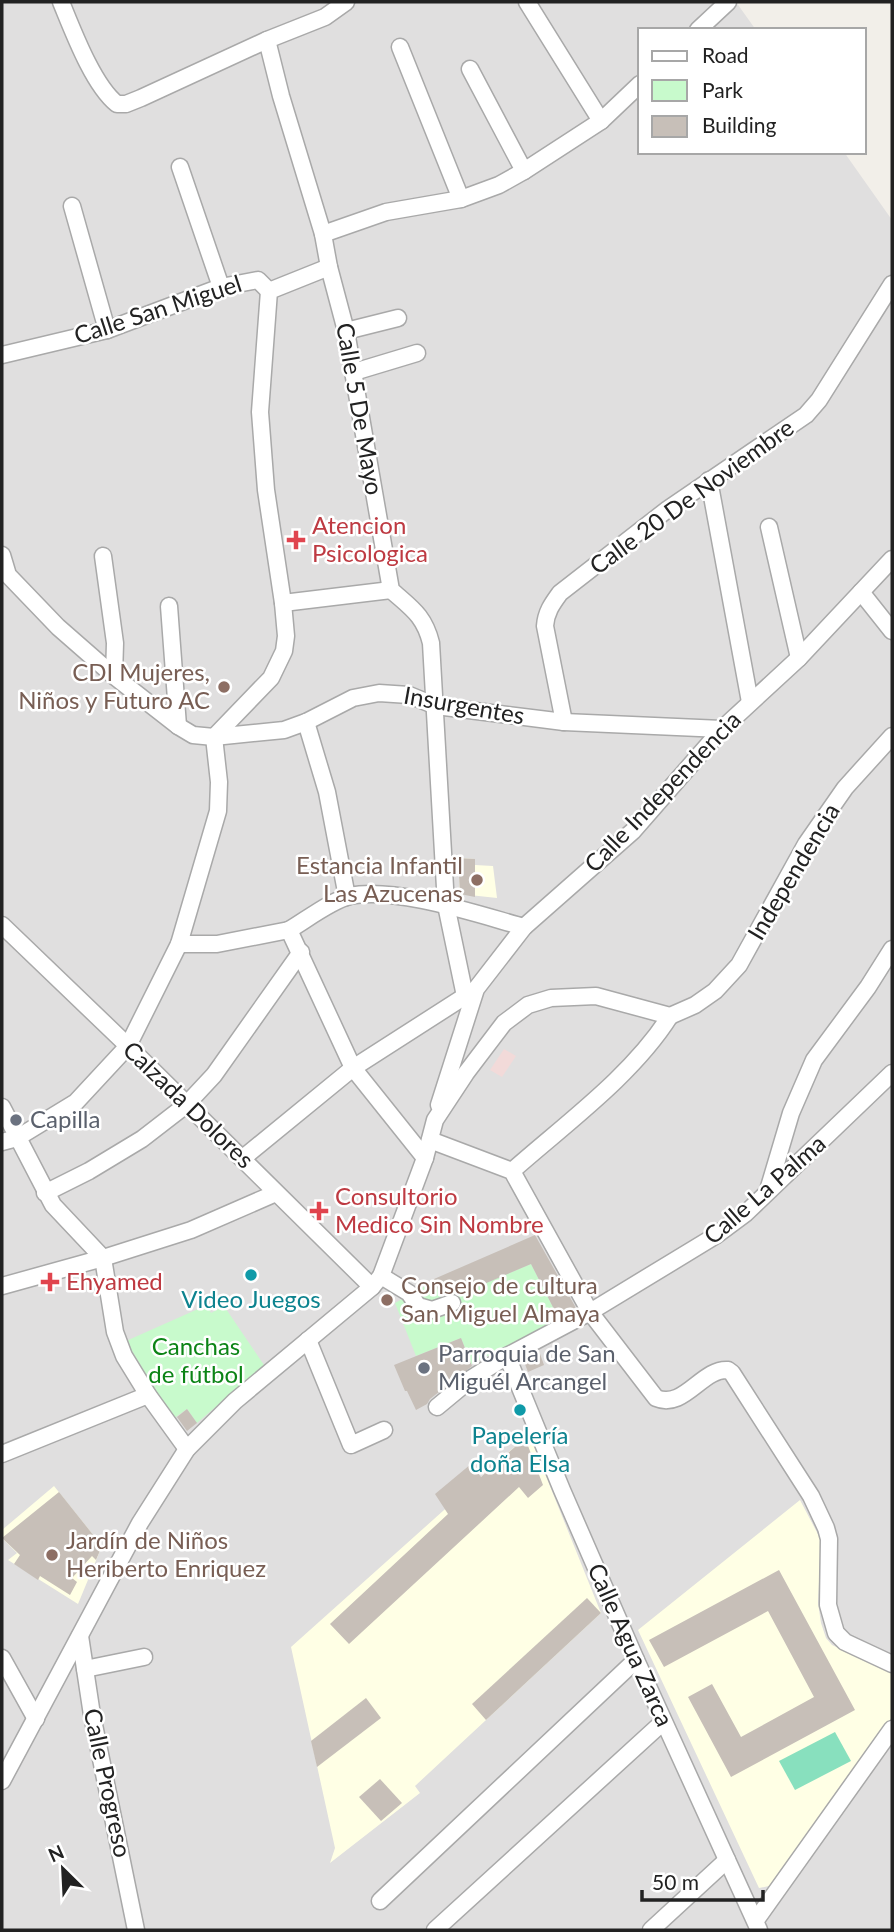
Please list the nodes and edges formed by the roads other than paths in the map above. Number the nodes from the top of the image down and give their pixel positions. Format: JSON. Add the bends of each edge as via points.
{"nodes":[{"id":1,"x":61,"y":2,"type":"edge"},
{"id":2,"x":346,"y":2,"type":"edge"},
{"id":3,"x":527,"y":2,"type":"edge"},
{"id":4,"x":727,"y":2,"type":"edge"},
{"id":5,"x":700,"y":28,"type":"edge"},
{"id":6,"x":267,"y":40,"type":"junction"},
{"id":7,"x":400,"y":47,"type":"dead end"},
{"id":8,"x":470,"y":69,"type":"dead end"},
{"id":9,"x":638,"y":86,"type":"edge"},
{"id":10,"x":601,"y":121,"type":"junction"},
{"id":11,"x":180,"y":167,"type":"dead end"},
{"id":12,"x":524,"y":171,"type":"junction"},
{"id":13,"x":461,"y":199,"type":"junction"},
{"id":14,"x":72,"y":206,"type":"dead end"},
{"id":15,"x":323,"y":234,"type":"junction"},
{"id":16,"x":329,"y":267,"type":"junction"},
{"id":17,"x":892,"y":284,"type":"edge"},
{"id":18,"x":221,"y":287,"type":"junction"},
{"id":19,"x":269,"y":291,"type":"junction"},
{"id":20,"x":398,"y":318,"type":"dead end"},
{"id":21,"x":107,"y":330,"type":"junction"},
{"id":22,"x":346,"y":331,"type":"junction"},
{"id":23,"x":417,"y":353,"type":"dead end"},
{"id":24,"x":2,"y":355,"type":"edge"},
{"id":25,"x":354,"y":373,"type":"junction"},
{"id":26,"x":709,"y":480,"type":"junction"},
{"id":27,"x":769,"y":527,"type":"dead end"},
{"id":28,"x":2,"y":555,"type":"edge"},
{"id":29,"x":103,"y":556,"type":"dead end"},
{"id":30,"x":892,"y":559,"type":"edge"},
{"id":31,"x":5,"y":582,"type":"edge"},
{"id":32,"x":391,"y":590,"type":"junction"},
{"id":33,"x":861,"y":592,"type":"junction"},
{"id":34,"x":283,"y":603,"type":"junction"},
{"id":35,"x":169,"y":606,"type":"dead end"},
{"id":36,"x":892,"y":631,"type":"edge"},
{"id":37,"x":799,"y":658,"type":"junction"},
{"id":38,"x":114,"y":676,"type":"junction"},
{"id":39,"x":750,"y":702,"type":"junction"},
{"id":40,"x":436,"y":706,"type":"junction"},
{"id":41,"x":306,"y":722,"type":"junction"},
{"id":42,"x":564,"y":722,"type":"junction"},
{"id":43,"x":178,"y":726,"type":"junction"},
{"id":44,"x":722,"y":729,"type":"junction"},
{"id":45,"x":892,"y":736,"type":"edge"},
{"id":46,"x":214,"y":737,"type":"junction"},
{"id":47,"x":347,"y":897,"type":"junction"},
{"id":48,"x":446,"y":905,"type":"junction"},
{"id":49,"x":2,"y":925,"type":"edge"},
{"id":50,"x":524,"y":927,"type":"junction"},
{"id":51,"x":289,"y":930,"type":"junction"},
{"id":52,"x":179,"y":944,"type":"junction"},
{"id":53,"x":892,"y":949,"type":"edge"},
{"id":54,"x":300,"y":952,"type":"junction"},
{"id":55,"x":471,"y":993,"type":"junction"},
{"id":56,"x":670,"y":1016,"type":"junction"},
{"id":57,"x":128,"y":1046,"type":"junction"},
{"id":58,"x":352,"y":1068,"type":"junction"},
{"id":59,"x":892,"y":1073,"type":"edge"},
{"id":60,"x":186,"y":1105,"type":"junction"},
{"id":61,"x":2,"y":1107,"type":"edge"},
{"id":62,"x":435,"y":1121,"type":"junction"},
{"id":63,"x":9,"y":1140,"type":"edge"},
{"id":64,"x":430,"y":1140,"type":"junction"},
{"id":65,"x":243,"y":1158,"type":"junction"},
{"id":66,"x":425,"y":1158,"type":"junction"},
{"id":67,"x":512,"y":1171,"type":"junction"},
{"id":68,"x":769,"y":1189,"type":"junction"},
{"id":69,"x":45,"y":1193,"type":"junction"},
{"id":70,"x":276,"y":1193,"type":"junction"},
{"id":71,"x":103,"y":1258,"type":"junction"},
{"id":72,"x":377,"y":1281,"type":"junction"},
{"id":73,"x":2,"y":1286,"type":"edge"},
{"id":74,"x":452,"y":1303,"type":"dead end"},
{"id":75,"x":590,"y":1312,"type":"junction"},
{"id":76,"x":308,"y":1340,"type":"junction"},
{"id":77,"x":507,"y":1356,"type":"junction"},
{"id":78,"x":148,"y":1395,"type":"junction"},
{"id":79,"x":437,"y":1407,"type":"dead end"},
{"id":80,"x":384,"y":1430,"type":"dead end"},
{"id":81,"x":187,"y":1449,"type":"junction"},
{"id":82,"x":2,"y":1454,"type":"edge"},
{"id":83,"x":80,"y":1636,"type":"junction"},
{"id":84,"x":145,"y":1657,"type":"dead end"},
{"id":85,"x":636,"y":1660,"type":"junction"},
{"id":86,"x":3,"y":1664,"type":"edge"},
{"id":87,"x":892,"y":1664,"type":"edge"},
{"id":88,"x":85,"y":1669,"type":"junction"},
{"id":89,"x":36,"y":1720,"type":"junction"},
{"id":90,"x":663,"y":1722,"type":"junction"},
{"id":91,"x":892,"y":1729,"type":"edge"},
{"id":92,"x":2,"y":1781,"type":"edge"},
{"id":93,"x":727,"y":1860,"type":"junction"},
{"id":94,"x":380,"y":1901,"type":"dead end"},
{"id":95,"x":758,"y":1925,"type":"edge"},
{"id":96,"x":136,"y":1930,"type":"edge"},
{"id":97,"x":435,"y":1930,"type":"edge"},
{"id":98,"x":651,"y":1930,"type":"edge"}],
"edges":[{"from":1,"to":6,"type":"street","via":[[101,88],[117,104],[141,98]]},
{"from":2,"to":6,"type":"street","via":[[325,18]]},
{"from":3,"to":10,"type":"street"},
{"from":4,"to":5,"type":"street"},
{"from":6,"to":15,"type":"street","name":"Calle 5 De Mayo"},
{"from":7,"to":13,"type":"street"},
{"from":8,"to":12,"type":"street"},
{"from":9,"to":10,"type":"street"},
{"from":10,"to":12,"type":"street"},
{"from":11,"to":18,"type":"street"},
{"from":12,"to":13,"type":"street"},
{"from":13,"to":15,"type":"street","via":[[386,212]]},
{"from":14,"to":21,"type":"street"},
{"from":15,"to":16,"type":"street","name":"Calle 5 De Mayo"},
{"from":16,"to":19,"type":"street"},
{"from":16,"to":22,"type":"street","name":"Calle 5 De Mayo"},
{"from":17,"to":26,"type":"street","name":"Calle 20 De Noviembre","via":[[806,415]]},
{"from":18,"to":19,"type":"street","name":"Calle San Miguel","via":[[258,280]]},
{"from":18,"to":21,"type":"street","name":"Calle San Miguel"},
{"from":19,"to":34,"type":"street","via":[[260,412]]},
{"from":20,"to":22,"type":"street"},
{"from":21,"to":24,"type":"street","name":"Calle San Miguel"},
{"from":22,"to":25,"type":"street","name":"Calle 5 De Mayo"},
{"from":23,"to":25,"type":"street"},
{"from":25,"to":32,"type":"street","name":"Calle 5 De Mayo"},
{"from":26,"to":39,"type":"street"},
{"from":26,"to":42,"type":"street","name":"Calle 20 De Noviembre","via":[[653,519],[551,605],[545,626]]},
{"from":27,"to":37,"type":"street"},
{"from":28,"to":31,"type":"street"},
{"from":29,"to":38,"type":"street","via":[[115,643]]},
{"from":30,"to":33,"type":"street","name":"Calle Independencia"},
{"from":31,"to":38,"type":"street","name":"Insurgentes"},
{"from":32,"to":34,"type":"street"},
{"from":32,"to":40,"type":"street","via":[[427,626]]},
{"from":33,"to":36,"type":"street"},
{"from":33,"to":37,"type":"street","name":"Calle Independencia"},
{"from":34,"to":46,"type":"street","via":[[284,651],[278,667]]},
{"from":35,"to":43,"type":"street"},
{"from":37,"to":39,"type":"street","name":"Calle Independencia"},
{"from":38,"to":43,"type":"street","name":"Insurgentes"},
{"from":39,"to":44,"type":"street","name":"Calle Independencia"},
{"from":40,"to":41,"type":"street","name":"Insurgentes","via":[[409,695],[379,693],[353,698]]},
{"from":40,"to":42,"type":"street","name":"Insurgentes"},
{"from":40,"to":48,"type":"street"},
{"from":41,"to":46,"type":"street","name":"Insurgentes","via":[[267,733]]},
{"from":41,"to":47,"type":"street","via":[[327,792]]},
{"from":42,"to":44,"type":"street","name":"Insurgentes"},
{"from":43,"to":46,"type":"street","name":"Insurgentes","via":[[193,735]]},
{"from":44,"to":50,"type":"street","name":"Calle Independencia","via":[[633,831]]},
{"from":45,"to":56,"type":"street","name":"Independencia","via":[[845,789],[806,844],[739,965],[695,1005]]},
{"from":46,"to":52,"type":"street","via":[[218,811]]},
{"from":47,"to":48,"type":"street","via":[[368,893]]},
{"from":47,"to":51,"type":"street"},
{"from":48,"to":50,"type":"street"},
{"from":48,"to":55,"type":"street"},
{"from":49,"to":57,"type":"street","name":"Calzada Dolores"},
{"from":50,"to":55,"type":"street","name":"Calle Independencia"},
{"from":51,"to":52,"type":"street","via":[[217,943]]},
{"from":51,"to":54,"type":"street"},
{"from":52,"to":57,"type":"street"},
{"from":53,"to":68,"type":"street","via":[[814,1060],[791,1113]]},
{"from":54,"to":58,"type":"street"},
{"from":54,"to":60,"type":"street","via":[[214,1075]]},
{"from":55,"to":58,"type":"street"},
{"from":55,"to":62,"type":"street","name":"Calle Independencia"},
{"from":56,"to":62,"type":"street","name":"Calle Independencia","via":[[596,996],[551,998],[528,1005],[504,1023],[486,1045]]},
{"from":56,"to":67,"type":"street","via":[[630,1067]]},
{"from":57,"to":60,"type":"street","name":"Calzada Dolores"},
{"from":57,"to":63,"type":"street","via":[[76,1102]]},
{"from":58,"to":65,"type":"street"},
{"from":58,"to":66,"type":"street"},
{"from":59,"to":68,"type":"street","name":"Calle La Palma"},
{"from":60,"to":65,"type":"street","name":"Calzada Dolores"},
{"from":60,"to":69,"type":"street","via":[[142,1139]]},
{"from":61,"to":63,"type":"street"},
{"from":62,"to":64,"type":"street","name":"Calle Independencia"},
{"from":63,"to":69,"type":"street"},
{"from":64,"to":66,"type":"street","name":"Calle Independencia"},
{"from":64,"to":67,"type":"street"},
{"from":65,"to":70,"type":"street","name":"Calzada Dolores"},
{"from":66,"to":72,"type":"street","name":"Calle Independencia"},
{"from":67,"to":75,"type":"street"},
{"from":68,"to":75,"type":"street","name":"Calle La Palma","via":[[715,1236]]},
{"from":69,"to":71,"type":"street"},
{"from":70,"to":71,"type":"street","via":[[191,1230]]},
{"from":70,"to":72,"type":"street","name":"Calzada Dolores"},
{"from":71,"to":73,"type":"street"},
{"from":71,"to":78,"type":"street","via":[[115,1332]]},
{"from":72,"to":74,"type":"street","name":"Calzada Dolores","via":[[409,1293],[418,1306],[432,1310]]},
{"from":72,"to":76,"type":"street"},
{"from":75,"to":77,"type":"street","name":"Calle La Palma"},
{"from":75,"to":87,"type":"street","via":[[656,1398],[670,1400],[718,1371],[732,1373],[826,1528],[828,1605],[836,1633],[845,1642]]},
{"from":76,"to":80,"type":"street","via":[[351,1445]]},
{"from":76,"to":81,"type":"street","via":[[235,1401]]},
{"from":77,"to":79,"type":"street","name":"Calle La Palma"},
{"from":77,"to":85,"type":"street","name":"Calle Agua Zarca"},
{"from":78,"to":81,"type":"street"},
{"from":78,"to":82,"type":"street"},
{"from":81,"to":83,"type":"street"},
{"from":83,"to":88,"type":"street","name":"Calle Progreso"},
{"from":83,"to":89,"type":"street"},
{"from":84,"to":88,"type":"street"},
{"from":85,"to":90,"type":"street","name":"Calle Agua Zarca"},
{"from":85,"to":94,"type":"street"},
{"from":86,"to":89,"type":"street"},
{"from":88,"to":96,"type":"street","name":"Calle Progreso"},
{"from":89,"to":92,"type":"street"},
{"from":90,"to":93,"type":"street","name":"Calle Agua Zarca"},
{"from":90,"to":97,"type":"street"},
{"from":91,"to":95,"type":"street"},
{"from":93,"to":95,"type":"street","name":"Calle Agua Zarca"},
{"from":93,"to":98,"type":"street"}]}
